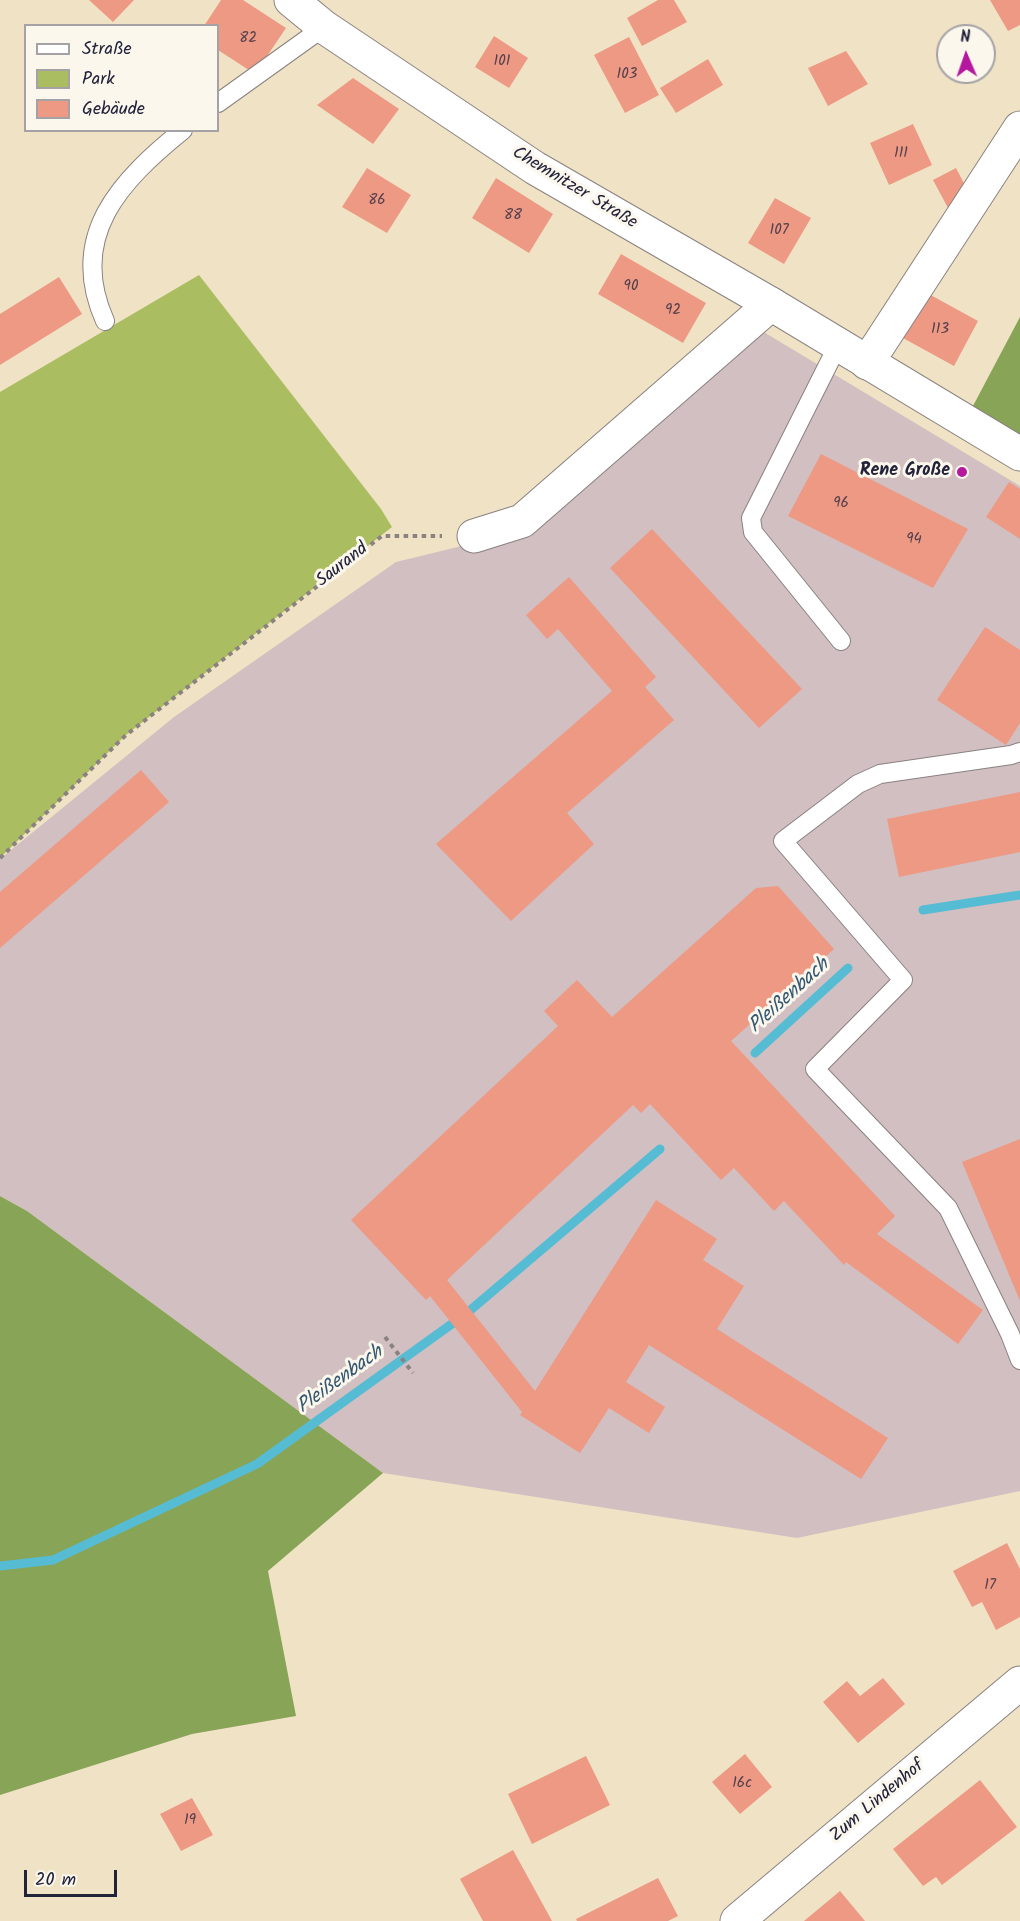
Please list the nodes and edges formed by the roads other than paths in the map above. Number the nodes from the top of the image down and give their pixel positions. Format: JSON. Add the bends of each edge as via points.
{"nodes":[{"id":1,"x":291,"y":0,"type":"edge"},
{"id":2,"x":324,"y":27,"type":"junction"},
{"id":3,"x":219,"y":102,"type":"edge"},
{"id":4,"x":1020,"y":128,"type":"edge"},
{"id":5,"x":181,"y":132,"type":"edge"},
{"id":6,"x":771,"y":304,"type":"junction"},
{"id":7,"x":105,"y":321,"type":"dead end"},
{"id":8,"x":838,"y":345,"type":"junction"},
{"id":9,"x":867,"y":363,"type":"junction"},
{"id":10,"x":1020,"y":454,"type":"edge"},
{"id":11,"x":474,"y":536,"type":"road end"},
{"id":12,"x":841,"y":641,"type":"dead end"},
{"id":13,"x":1020,"y":752,"type":"edge"},
{"id":14,"x":1020,"y":1360,"type":"edge"},
{"id":15,"x":1020,"y":1683,"type":"edge"},
{"id":16,"x":737,"y":1921,"type":"edge"}],
"edges":[{"from":1,"to":2,"type":"street","name":"Chemnitzer Straße"},
{"from":2,"to":3,"type":"lane"},
{"from":2,"to":6,"type":"street","name":"Chemnitzer Straße","via":[[535,168]]},
{"from":4,"to":9,"type":"street"},
{"from":5,"to":7,"type":"lane","via":[[157,151],[113,201],[99,228],[91,256],[92,276],[96,301]]},
{"from":6,"to":8,"type":"street","name":"Chemnitzer Straße"},
{"from":6,"to":11,"type":"street","via":[[522,521]]},
{"from":8,"to":9,"type":"street","name":"Chemnitzer Straße"},
{"from":8,"to":12,"type":"lane","via":[[751,518],[753,531]]},
{"from":9,"to":10,"type":"street","name":"Chemnitzer Straße"},
{"from":13,"to":14,"type":"lane","via":[[880,774],[858,784],[783,841],[903,980],[814,1069],[948,1208]]},
{"from":15,"to":16,"type":"street","name":"Zum Lindenhof"}]}
